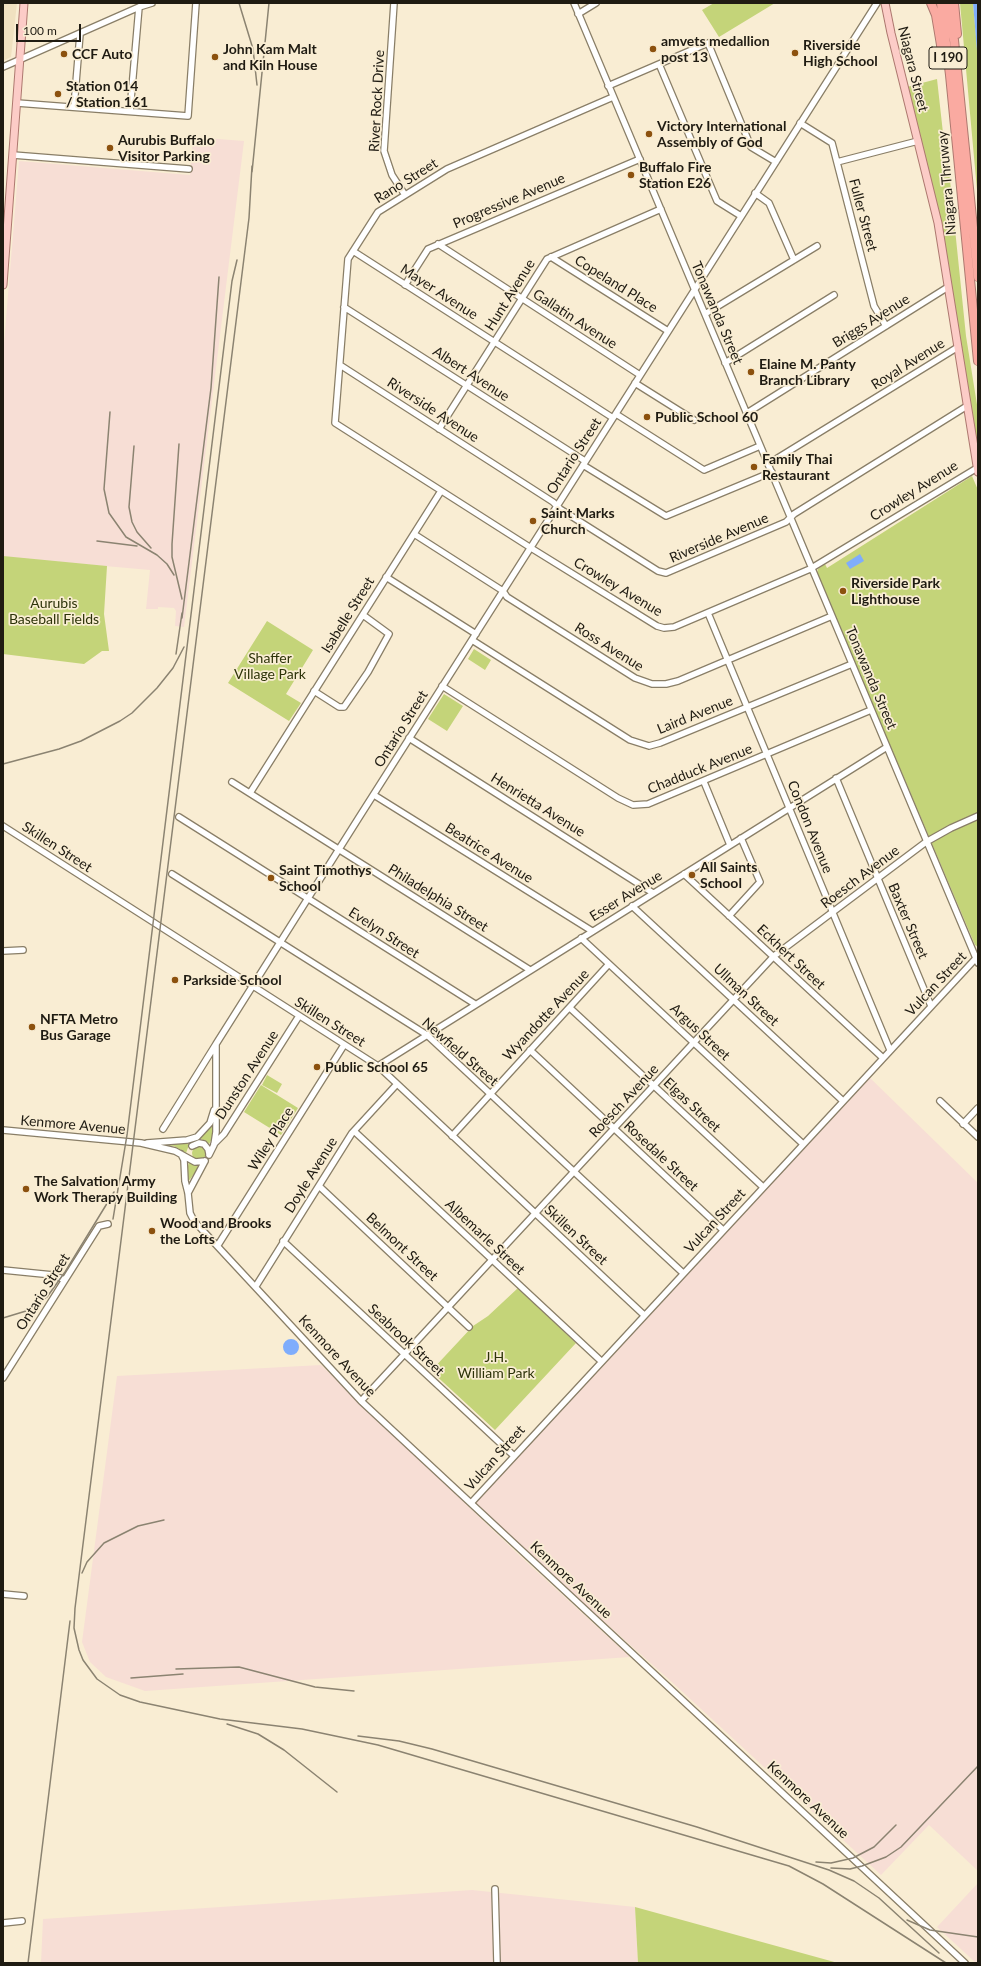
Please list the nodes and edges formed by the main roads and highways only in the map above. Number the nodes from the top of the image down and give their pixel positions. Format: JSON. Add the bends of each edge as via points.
{"nodes":[{"id":1,"x":24,"y":3,"type":"edge"},
{"id":2,"x":885,"y":3,"type":"edge"},
{"id":3,"x":931,"y":3,"type":"edge"},
{"id":4,"x":941,"y":3,"type":"edge"},
{"id":5,"x":946,"y":3,"type":"edge"},
{"id":6,"x":954,"y":3,"type":"edge"},
{"id":7,"x":954,"y":40,"type":"junction"},
{"id":8,"x":953,"y":112,"type":"junction"},
{"id":9,"x":978,"y":277,"type":"edge"},
{"id":10,"x":3,"y":285,"type":"edge"},
{"id":11,"x":978,"y":361,"type":"edge"},
{"id":12,"x":977,"y":470,"type":"edge"}],
"edges":[{"from":1,"to":10,"type":"main road"},
{"from":2,"to":12,"type":"main road","name":"Niagara Street","via":[[938,223]]},
{"from":3,"to":8,"type":"highway","via":[[936,16]]},
{"from":4,"to":8,"type":"highway","name":"Niagara Thruway","number":"I 190"},
{"from":5,"to":7,"type":"highway","name":"Niagara Thruway","number":"I 190"},
{"from":6,"to":7,"type":"highway","via":[[957,34]]},
{"from":7,"to":9,"type":"highway","name":"Niagara Thruway","number":"I 190"},
{"from":8,"to":11,"type":"highway","name":"Niagara Thruway","number":"I 190"}]}
